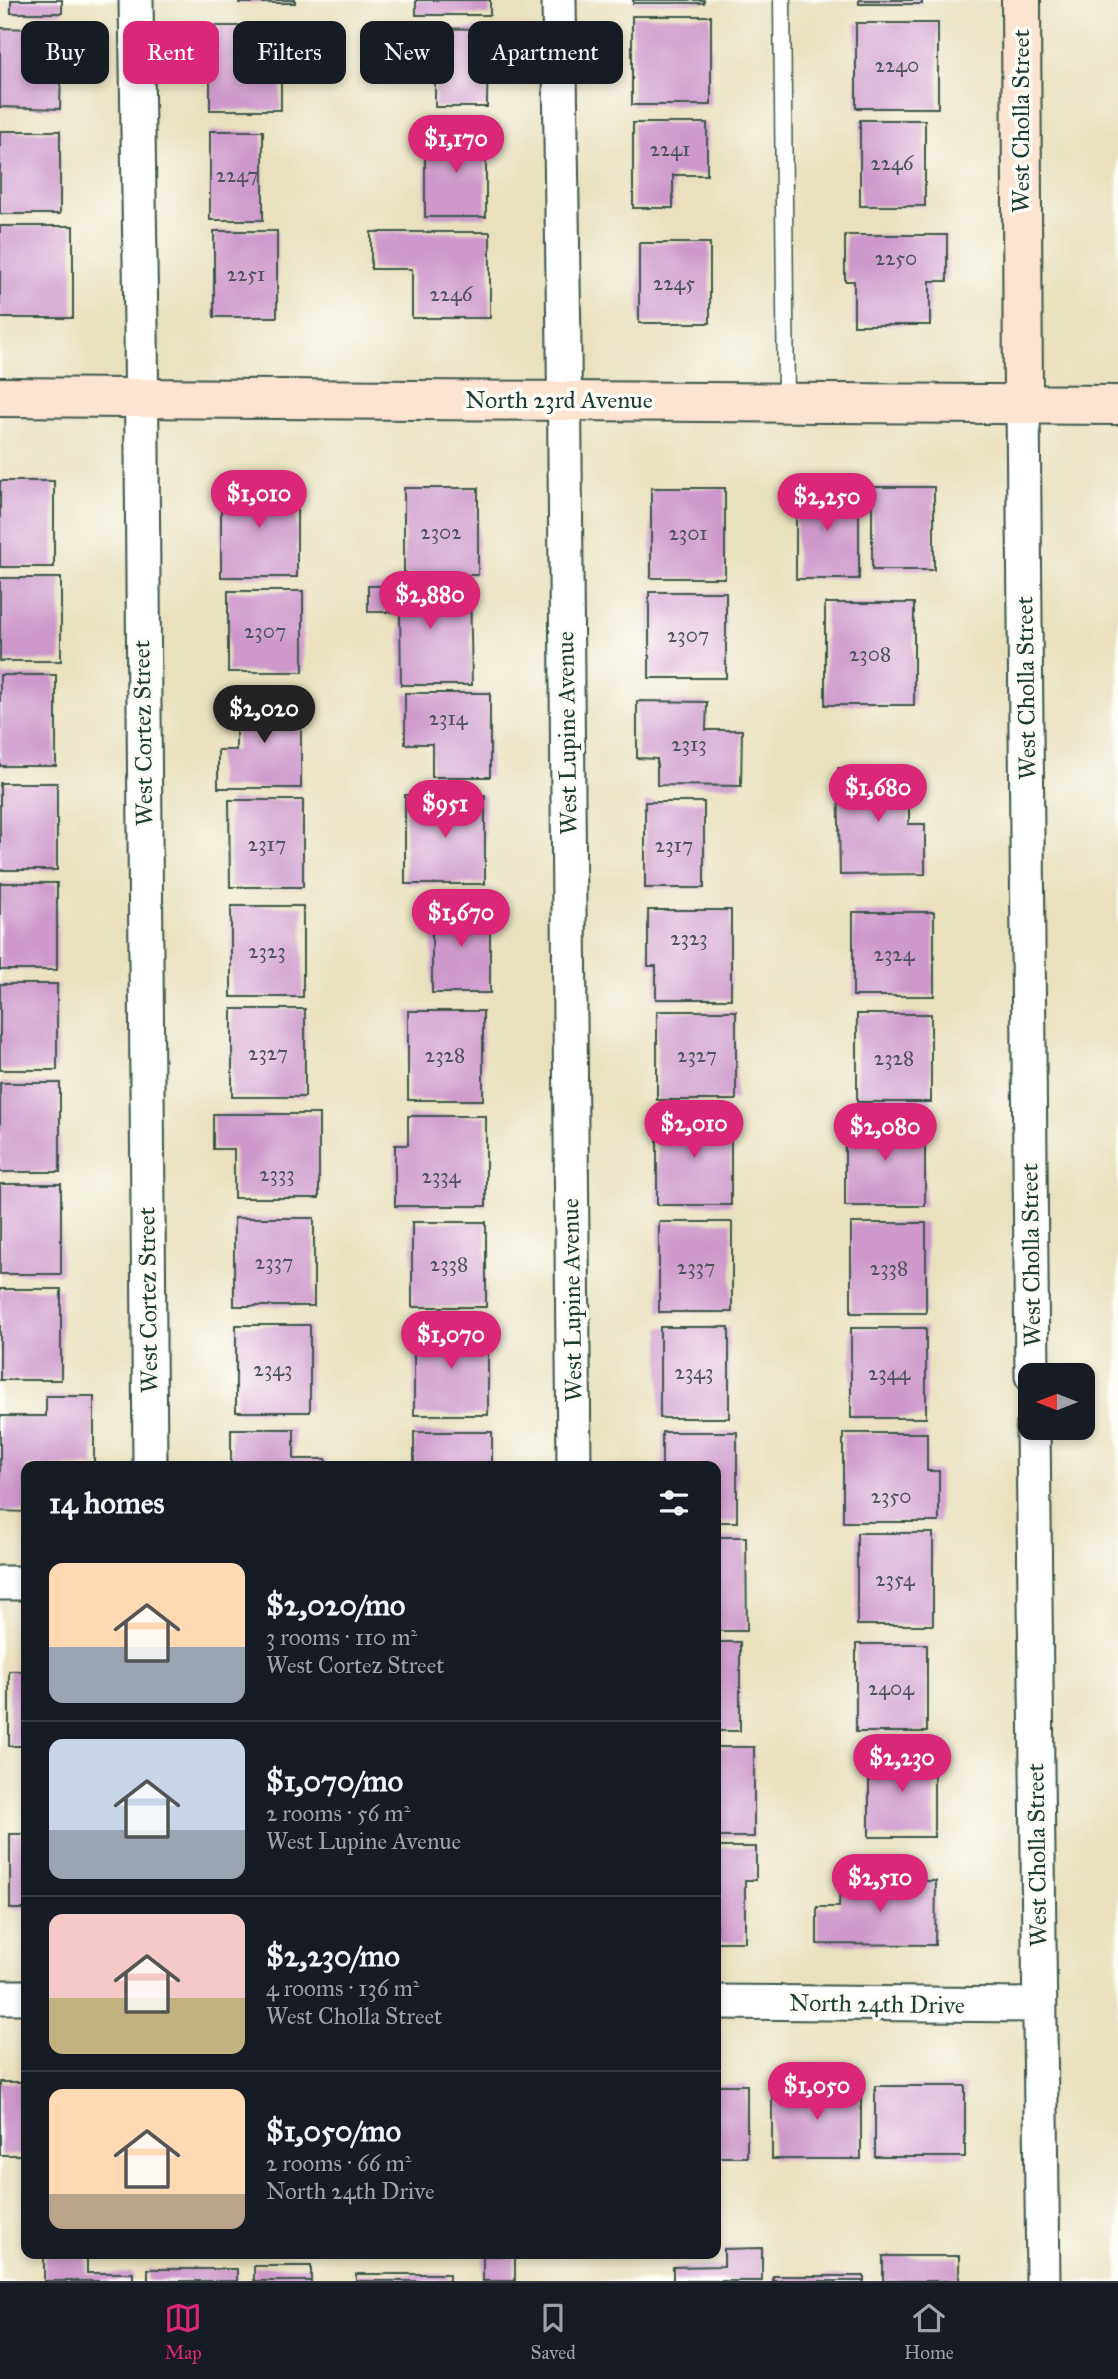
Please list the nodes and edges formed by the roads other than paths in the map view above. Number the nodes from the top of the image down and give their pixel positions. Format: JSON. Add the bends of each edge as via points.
{"nodes":[{"id":1,"x":135,"y":0,"type":"edge"},
{"id":2,"x":559,"y":0,"type":"edge"},
{"id":3,"x":782,"y":0,"type":"edge"},
{"id":4,"x":1021,"y":0,"type":"edge"},
{"id":5,"x":0,"y":397,"type":"edge"},
{"id":6,"x":141,"y":397,"type":"junction"},
{"id":7,"x":564,"y":400,"type":"junction"},
{"id":8,"x":786,"y":402,"type":"junction"},
{"id":9,"x":1023,"y":404,"type":"junction"},
{"id":10,"x":1118,"y":405,"type":"edge"},
{"id":11,"x":1032,"y":1363,"type":"edge"},
{"id":12,"x":1033,"y":1440,"type":"edge"},
{"id":13,"x":150,"y":1461,"type":"edge"},
{"id":14,"x":574,"y":1461,"type":"edge"},
{"id":15,"x":0,"y":1583,"type":"edge"},
{"id":16,"x":21,"y":1583,"type":"edge"},
{"id":17,"x":0,"y":1997,"type":"edge"},
{"id":18,"x":21,"y":1997,"type":"edge"},
{"id":19,"x":721,"y":2002,"type":"edge"},
{"id":20,"x":1039,"y":2005,"type":"junction"},
{"id":21,"x":1043,"y":2281,"type":"edge"}],
"edges":[{"from":1,"to":6,"type":"street","name":"West Cortez Street"},
{"from":2,"to":7,"type":"street","name":"West Lupine Avenue"},
{"from":3,"to":8,"type":"lane"},
{"from":4,"to":9,"type":"street","name":"West Cholla Street"},
{"from":5,"to":6,"type":"street","name":"North 23rd Avenue"},
{"from":6,"to":7,"type":"street","name":"North 23rd Avenue"},
{"from":6,"to":13,"type":"street","name":"West Cortez Street"},
{"from":7,"to":8,"type":"street","name":"North 23rd Avenue"},
{"from":7,"to":14,"type":"street","name":"West Lupine Avenue"},
{"from":8,"to":9,"type":"street","name":"North 23rd Avenue"},
{"from":9,"to":10,"type":"street","name":"North 23rd Avenue"},
{"from":9,"to":11,"type":"street","name":"West Cholla Street"},
{"from":12,"to":20,"type":"street","name":"West Cholla Street"},
{"from":15,"to":16,"type":"street"},
{"from":17,"to":18,"type":"street"},
{"from":19,"to":20,"type":"street","name":"North 24th Drive"},
{"from":20,"to":21,"type":"street","name":"West Cholla Street"}]}
